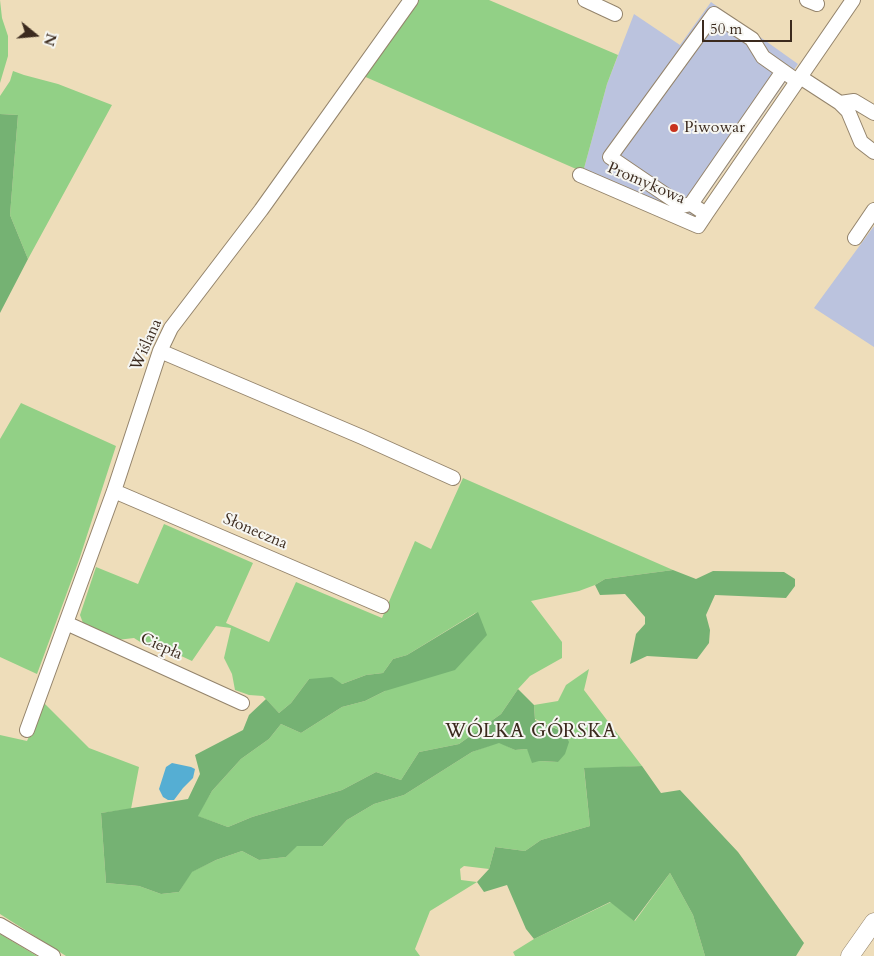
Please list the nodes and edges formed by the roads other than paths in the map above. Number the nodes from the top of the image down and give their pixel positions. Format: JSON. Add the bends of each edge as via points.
{"nodes":[{"id":1,"x":411,"y":0,"type":"edge"},
{"id":2,"x":585,"y":0,"type":"edge"},
{"id":3,"x":853,"y":0,"type":"edge"},
{"id":4,"x":615,"y":14,"type":"dead end"},
{"id":5,"x":783,"y":71,"type":"junction"},
{"id":6,"x":798,"y":79,"type":"junction"},
{"id":7,"x":840,"y":103,"type":"junction"},
{"id":8,"x":874,"y":113,"type":"edge"},
{"id":9,"x":874,"y":152,"type":"edge"},
{"id":10,"x":580,"y":175,"type":"dead end"},
{"id":11,"x":691,"y":204,"type":"junction"},
{"id":12,"x":874,"y":210,"type":"edge"},
{"id":13,"x":702,"y":220,"type":"junction"},
{"id":14,"x":855,"y":238,"type":"dead end"},
{"id":15,"x":160,"y":351,"type":"junction"},
{"id":16,"x":453,"y":478,"type":"dead end"},
{"id":17,"x":114,"y":491,"type":"junction"},
{"id":18,"x":382,"y":606,"type":"dead end"},
{"id":19,"x":66,"y":624,"type":"junction"},
{"id":20,"x":242,"y":703,"type":"dead end"},
{"id":21,"x":28,"y":730,"type":"dead end"},
{"id":22,"x":874,"y":922,"type":"edge"},
{"id":23,"x":0,"y":925,"type":"edge"},
{"id":24,"x":53,"y":956,"type":"edge"},
{"id":25,"x":850,"y":956,"type":"edge"}],
"edges":[{"from":1,"to":15,"type":"street","name":"Wiślana","via":[[261,210],[171,328]]},
{"from":2,"to":4,"type":"street"},
{"from":3,"to":6,"type":"street"},
{"from":5,"to":6,"type":"street"},
{"from":5,"to":11,"type":"street"},
{"from":5,"to":11,"type":"street","via":[[763,57],[752,39],[714,14],[610,157],[682,206]]},
{"from":6,"to":7,"type":"street"},
{"from":6,"to":13,"type":"street"},
{"from":7,"to":8,"type":"street","via":[[854,100]]},
{"from":7,"to":9,"type":"street","via":[[848,111],[861,142]]},
{"from":10,"to":13,"type":"street","name":"Promykowa"},
{"from":11,"to":13,"type":"street"},
{"from":12,"to":14,"type":"street"},
{"from":15,"to":16,"type":"street"},
{"from":15,"to":17,"type":"street","name":"Wiślana"},
{"from":17,"to":18,"type":"street","name":"Słoneczna"},
{"from":17,"to":19,"type":"street","name":"Wiślana"},
{"from":19,"to":20,"type":"street","name":"Ciepła"},
{"from":19,"to":21,"type":"street","name":"Wiślana"},
{"from":22,"to":25,"type":"main road"},
{"from":23,"to":24,"type":"street"}]}
